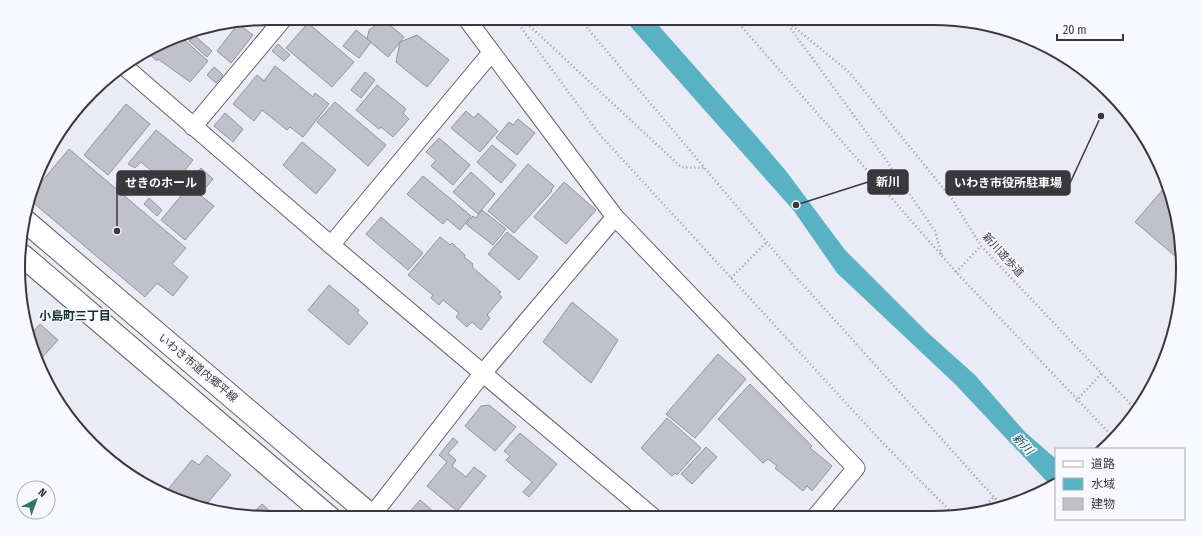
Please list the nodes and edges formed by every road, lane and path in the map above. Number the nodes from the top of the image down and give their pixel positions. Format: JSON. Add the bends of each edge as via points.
{"nodes":[{"id":1,"x":278,"y":25,"type":"edge"},
{"id":2,"x":471,"y":25,"type":"edge"},
{"id":3,"x":519,"y":25,"type":"edge"},
{"id":4,"x":529,"y":25,"type":"edge"},
{"id":5,"x":585,"y":25,"type":"edge"},
{"id":6,"x":740,"y":25,"type":"edge"},
{"id":7,"x":788,"y":25,"type":"edge"},
{"id":8,"x":792,"y":25,"type":"edge"},
{"id":9,"x":491,"y":53,"type":"junction"},
{"id":10,"x":128,"y":70,"type":"edge"},
{"id":11,"x":192,"y":127,"type":"junction"},
{"id":12,"x":704,"y":168,"type":"junction"},
{"id":13,"x":615,"y":217,"type":"junction"},
{"id":14,"x":29,"y":224,"type":"edge"},
{"id":15,"x":767,"y":242,"type":"junction"},
{"id":16,"x":331,"y":245,"type":"junction"},
{"id":17,"x":981,"y":246,"type":"junction"},
{"id":18,"x":942,"y":257,"type":"junction"},
{"id":19,"x":26,"y":258,"type":"edge"},
{"id":20,"x":956,"y":272,"type":"junction"},
{"id":21,"x":731,"y":278,"type":"junction"},
{"id":22,"x":482,"y":374,"type":"junction"},
{"id":23,"x":1102,"y":374,"type":"junction"},
{"id":24,"x":1076,"y":401,"type":"junction"},
{"id":25,"x":1133,"y":406,"type":"edge"},
{"id":26,"x":1110,"y":434,"type":"edge"},
{"id":27,"x":994,"y":497,"type":"junction"},
{"id":28,"x":999,"y":502,"type":"edge"},
{"id":29,"x":986,"y":505,"type":"edge"},
{"id":30,"x":949,"y":510,"type":"edge"},
{"id":31,"x":322,"y":511,"type":"edge"},
{"id":32,"x":365,"y":511,"type":"edge"},
{"id":33,"x":377,"y":511,"type":"edge"},
{"id":34,"x":646,"y":511,"type":"edge"},
{"id":35,"x":820,"y":511,"type":"edge"}],
"edges":[{"from":1,"to":11,"type":"street"},
{"from":2,"to":9,"type":"street"},
{"from":3,"to":21,"type":"path","via":[[600,135]]},
{"from":4,"to":12,"type":"path","via":[[681,167]]},
{"from":5,"to":12,"type":"path"},
{"from":6,"to":18,"type":"path"},
{"from":7,"to":18,"type":"path","via":[[935,231]]},
{"from":8,"to":17,"type":"path","name":"新川遊歩道","via":[[849,72],[952,199]]},
{"from":9,"to":13,"type":"street"},
{"from":9,"to":16,"type":"street"},
{"from":10,"to":11,"type":"street"},
{"from":11,"to":16,"type":"street"},
{"from":12,"to":15,"type":"path"},
{"from":13,"to":22,"type":"street"},
{"from":13,"to":35,"type":"street","via":[[856,468]]},
{"from":14,"to":32,"type":"street","name":"いわき市道内郷平線"},
{"from":15,"to":21,"type":"path"},
{"from":15,"to":27,"type":"path"},
{"from":16,"to":22,"type":"street"},
{"from":17,"to":20,"type":"path"},
{"from":17,"to":23,"type":"path","name":"新川遊歩道"},
{"from":18,"to":20,"type":"path"},
{"from":19,"to":31,"type":"street"},
{"from":20,"to":24,"type":"path"},
{"from":21,"to":30,"type":"path","via":[[879,439]]},
{"from":22,"to":33,"type":"street"},
{"from":22,"to":34,"type":"street"},
{"from":23,"to":24,"type":"path"},
{"from":23,"to":25,"type":"path","name":"新川遊歩道"},
{"from":24,"to":26,"type":"path"},
{"from":27,"to":28,"type":"path"},
{"from":27,"to":29,"type":"path"}]}
